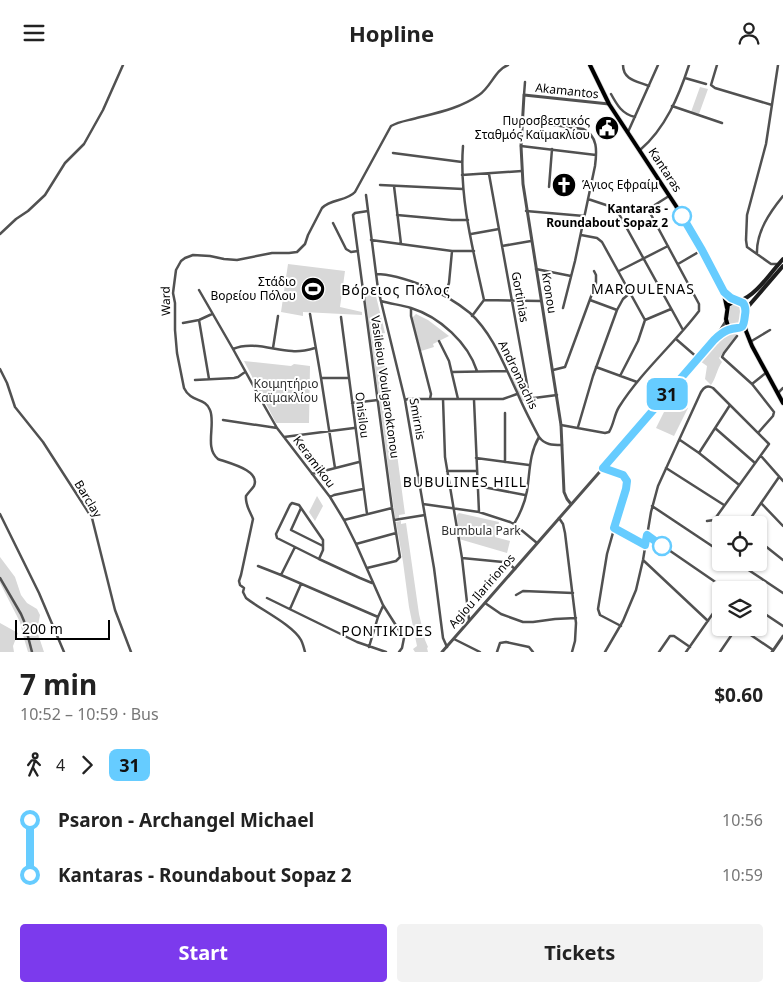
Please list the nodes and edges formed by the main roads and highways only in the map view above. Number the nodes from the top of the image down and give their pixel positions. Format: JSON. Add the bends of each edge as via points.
{"nodes":[{"id":1,"x":590,"y":65,"type":"edge"},
{"id":2,"x":783,"y":259,"type":"edge"},
{"id":3,"x":783,"y":266,"type":"edge"},
{"id":4,"x":721,"y":287,"type":"junction"},
{"id":5,"x":737,"y":301,"type":"junction"},
{"id":6,"x":727,"y":308,"type":"junction"},
{"id":7,"x":746,"y":309,"type":"junction"},
{"id":8,"x":744,"y":323,"type":"junction"},
{"id":9,"x":734,"y":329,"type":"junction"},
{"id":10,"x":751,"y":344,"type":"junction"},
{"id":11,"x":783,"y":403,"type":"edge"}],
"edges":[{"from":1,"to":4,"type":"main road","name":"Kantaras","via":[[609,104],[669,196]]},
{"from":2,"to":5,"type":"main road","via":[[749,297]]},
{"from":3,"to":7,"type":"main road"},
{"from":4,"to":5,"type":"main road","name":"Kantaras"},
{"from":4,"to":6,"type":"main road","name":"Kantaras"},
{"from":5,"to":6,"type":"main road"},
{"from":5,"to":7,"type":"main road"},
{"from":6,"to":9,"type":"main road","via":[[726,321]]},
{"from":7,"to":8,"type":"main road"},
{"from":8,"to":9,"type":"main road","via":[[741,328]]},
{"from":8,"to":10,"type":"main road"},
{"from":9,"to":10,"type":"main road"},
{"from":10,"to":11,"type":"main road"}]}
